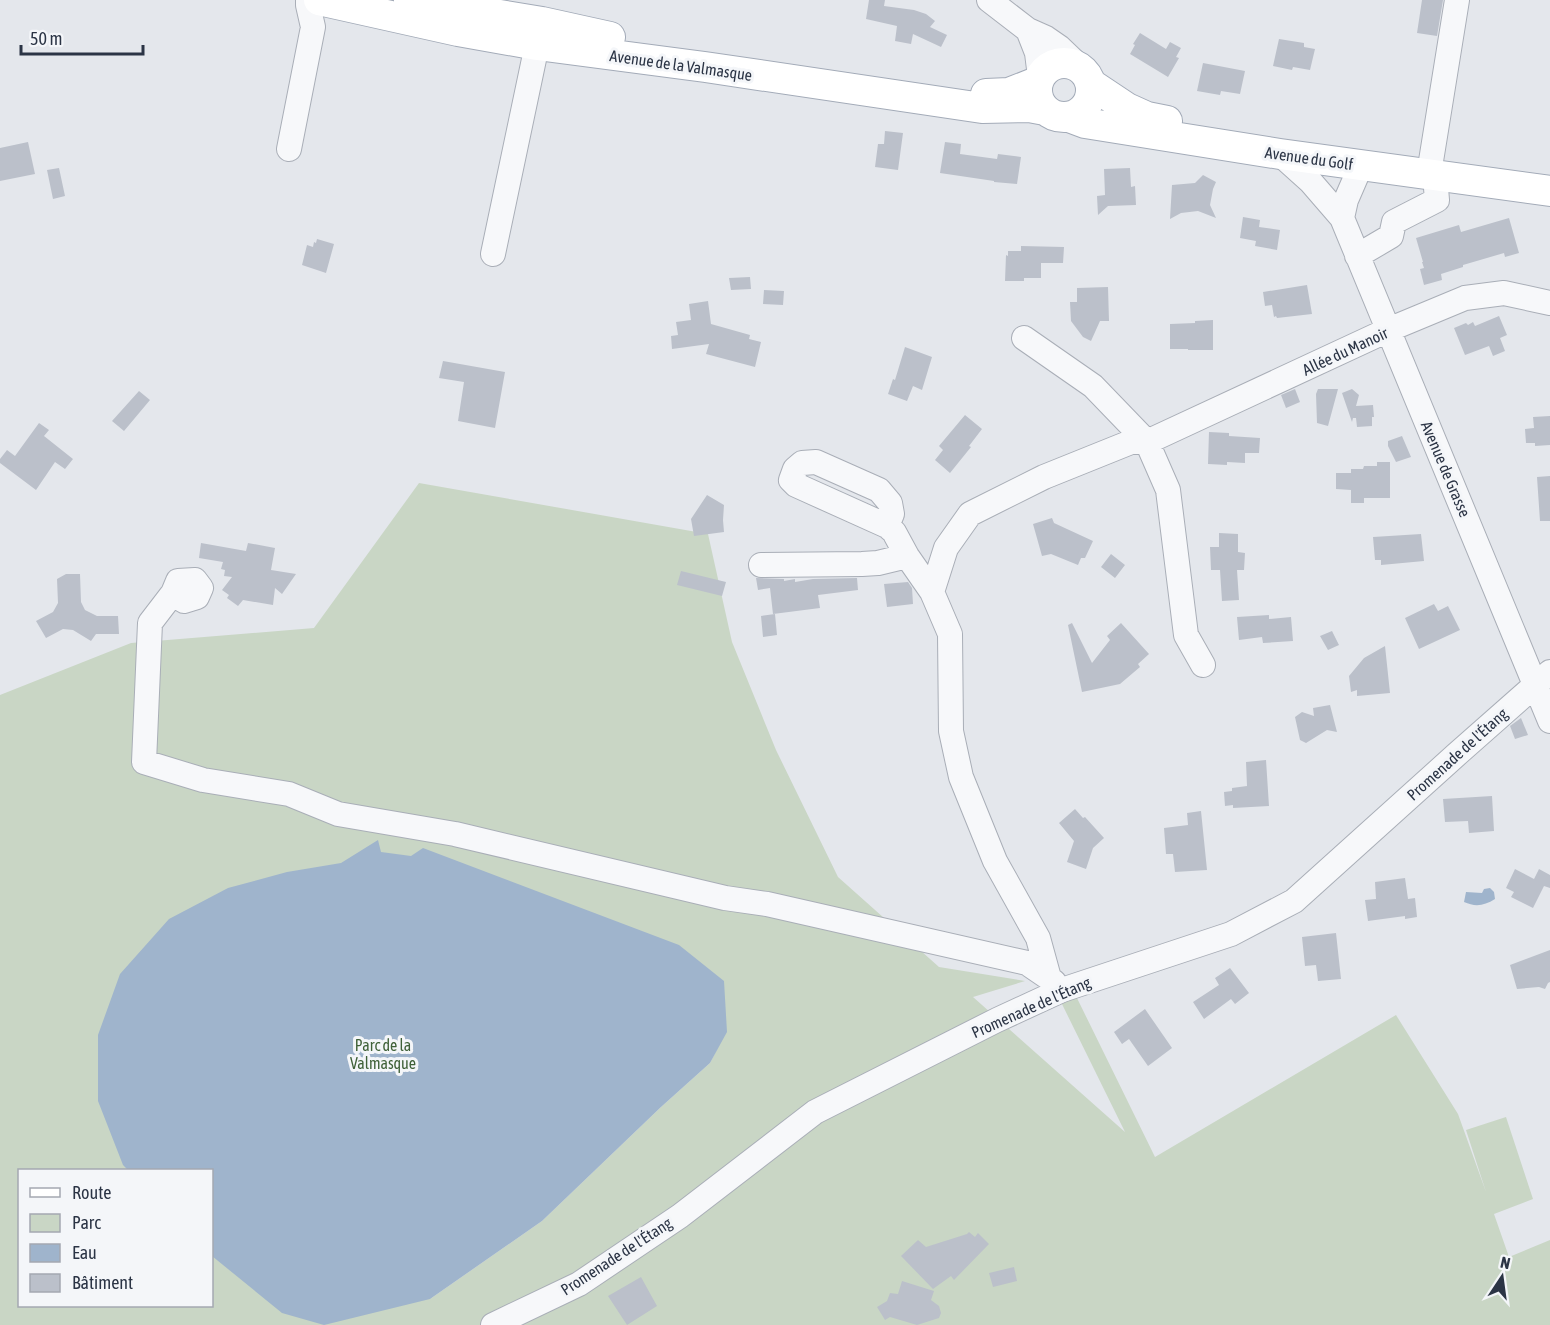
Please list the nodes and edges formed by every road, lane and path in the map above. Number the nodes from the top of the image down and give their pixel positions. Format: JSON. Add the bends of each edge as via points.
{"nodes":[{"id":1,"x":308,"y":0,"type":"edge"},
{"id":2,"x":319,"y":0,"type":"edge"},
{"id":3,"x":409,"y":0,"type":"edge"},
{"id":4,"x":989,"y":0,"type":"edge"},
{"id":5,"x":1457,"y":0,"type":"edge"},
{"id":6,"x":1028,"y":30,"type":"junction"},
{"id":7,"x":539,"y":33,"type":"junction"},
{"id":8,"x":1086,"y":76,"type":"junction"},
{"id":9,"x":1039,"y":79,"type":"junction"},
{"id":10,"x":1057,"y":114,"type":"junction"},
{"id":11,"x":1327,"y":146,"type":"junction"},
{"id":12,"x":288,"y":149,"type":"dead end"},
{"id":13,"x":1280,"y":154,"type":"junction"},
{"id":14,"x":1359,"y":165,"type":"junction"},
{"id":15,"x":1434,"y":168,"type":"junction"},
{"id":16,"x":1550,"y":177,"type":"edge"},
{"id":17,"x":1550,"y":191,"type":"edge"},
{"id":18,"x":1342,"y":218,"type":"junction"},
{"id":19,"x":493,"y":254,"type":"dead end"},
{"id":20,"x":1357,"y":256,"type":"junction"},
{"id":21,"x":1550,"y":303,"type":"edge"},
{"id":22,"x":1388,"y":330,"type":"junction"},
{"id":23,"x":1024,"y":338,"type":"dead end"},
{"id":24,"x":1147,"y":442,"type":"junction"},
{"id":25,"x":887,"y":526,"type":"dead end"},
{"id":26,"x":907,"y":556,"type":"junction"},
{"id":27,"x":761,"y":565,"type":"dead end"},
{"id":28,"x":932,"y":592,"type":"junction"},
{"id":29,"x":173,"y":593,"type":"dead end"},
{"id":30,"x":1203,"y":665,"type":"dead end"},
{"id":31,"x":1543,"y":678,"type":"edge"},
{"id":32,"x":1550,"y":720,"type":"edge"},
{"id":33,"x":1056,"y":984,"type":"junction"},
{"id":34,"x":492,"y":1325,"type":"edge"}],
"edges":[{"from":1,"to":12,"type":"street","via":[[313,27]]},
{"from":2,"to":7,"type":"main road","name":"Avenue de la Valmasque","via":[[458,31]]},
{"from":3,"to":7,"type":"main road","name":"Avenue de la Valmasque"},
{"from":4,"to":6,"type":"street","name":"Avenue du Golf"},
{"from":5,"to":15,"type":"street"},
{"from":6,"to":8,"type":"street","name":"Avenue du Golf","via":[[1053,42]]},
{"from":6,"to":9,"type":"street","via":[[1037,53]]},
{"from":7,"to":9,"type":"main road","name":"Avenue de la Valmasque","via":[[634,42],[983,94],[1009,93]]},
{"from":7,"to":10,"type":"main road","name":"Avenue de la Valmasque","via":[[705,67],[982,108],[1029,107]]},
{"from":7,"to":19,"type":"street"},
{"from":8,"to":9,"type":"main road","via":[[1074,64],[1064,63],[1046,69]]},
{"from":8,"to":10,"type":"main road","via":[[1092,93],[1084,109],[1077,114]]},
{"from":8,"to":11,"type":"main road","name":"Avenue du Golf","via":[[1126,108],[1147,117]]},
{"from":9,"to":10,"type":"main road","via":[[1037,97]]},
{"from":10,"to":13,"type":"main road","name":"Avenue du Golf","via":[[1086,123]]},
{"from":11,"to":14,"type":"main road"},
{"from":11,"to":15,"type":"main road","name":"Avenue du Golf"},
{"from":13,"to":14,"type":"main road","name":"Avenue du Golf"},
{"from":13,"to":18,"type":"street","name":"Avenue de Grasse"},
{"from":14,"to":15,"type":"main road","name":"Avenue du Golf"},
{"from":14,"to":18,"type":"street"},
{"from":15,"to":16,"type":"main road","name":"Avenue du Golf"},
{"from":15,"to":17,"type":"main road","name":"Avenue du Golf"},
{"from":15,"to":20,"type":"street","via":[[1437,200],[1394,222],[1391,236]]},
{"from":18,"to":20,"type":"street","name":"Avenue de Grasse"},
{"from":20,"to":22,"type":"street","name":"Avenue de Grasse"},
{"from":21,"to":22,"type":"street","name":"Allée du Manoir","via":[[1504,293],[1465,298]]},
{"from":22,"to":24,"type":"street","name":"Allée du Manoir"},
{"from":22,"to":31,"type":"street","name":"Avenue de Grasse"},
{"from":23,"to":24,"type":"street","via":[[1093,386]]},
{"from":24,"to":28,"type":"street","name":"Allée du Manoir","via":[[1131,442],[1044,477],[970,514],[946,548]]},
{"from":24,"to":30,"type":"street","via":[[1168,490],[1186,635]]},
{"from":25,"to":26,"type":"street"},
{"from":26,"to":27,"type":"street","via":[[862,564]]},
{"from":26,"to":28,"type":"street"},
{"from":28,"to":33,"type":"street","via":[[950,634],[951,731],[961,777],[995,861],[1038,938]]},
{"from":29,"to":33,"type":"street","via":[[150,622],[144,762],[203,780],[290,794],[338,814],[455,834],[1027,963]]},
{"from":31,"to":32,"type":"street","name":"Avenue de Grasse"},
{"from":31,"to":33,"type":"street","name":"Promenade de l'Étang","via":[[1294,901],[1232,934]]},
{"from":33,"to":34,"type":"street","name":"Promenade de l'Étang","via":[[986,1026],[815,1112],[680,1216],[579,1284]]}]}
